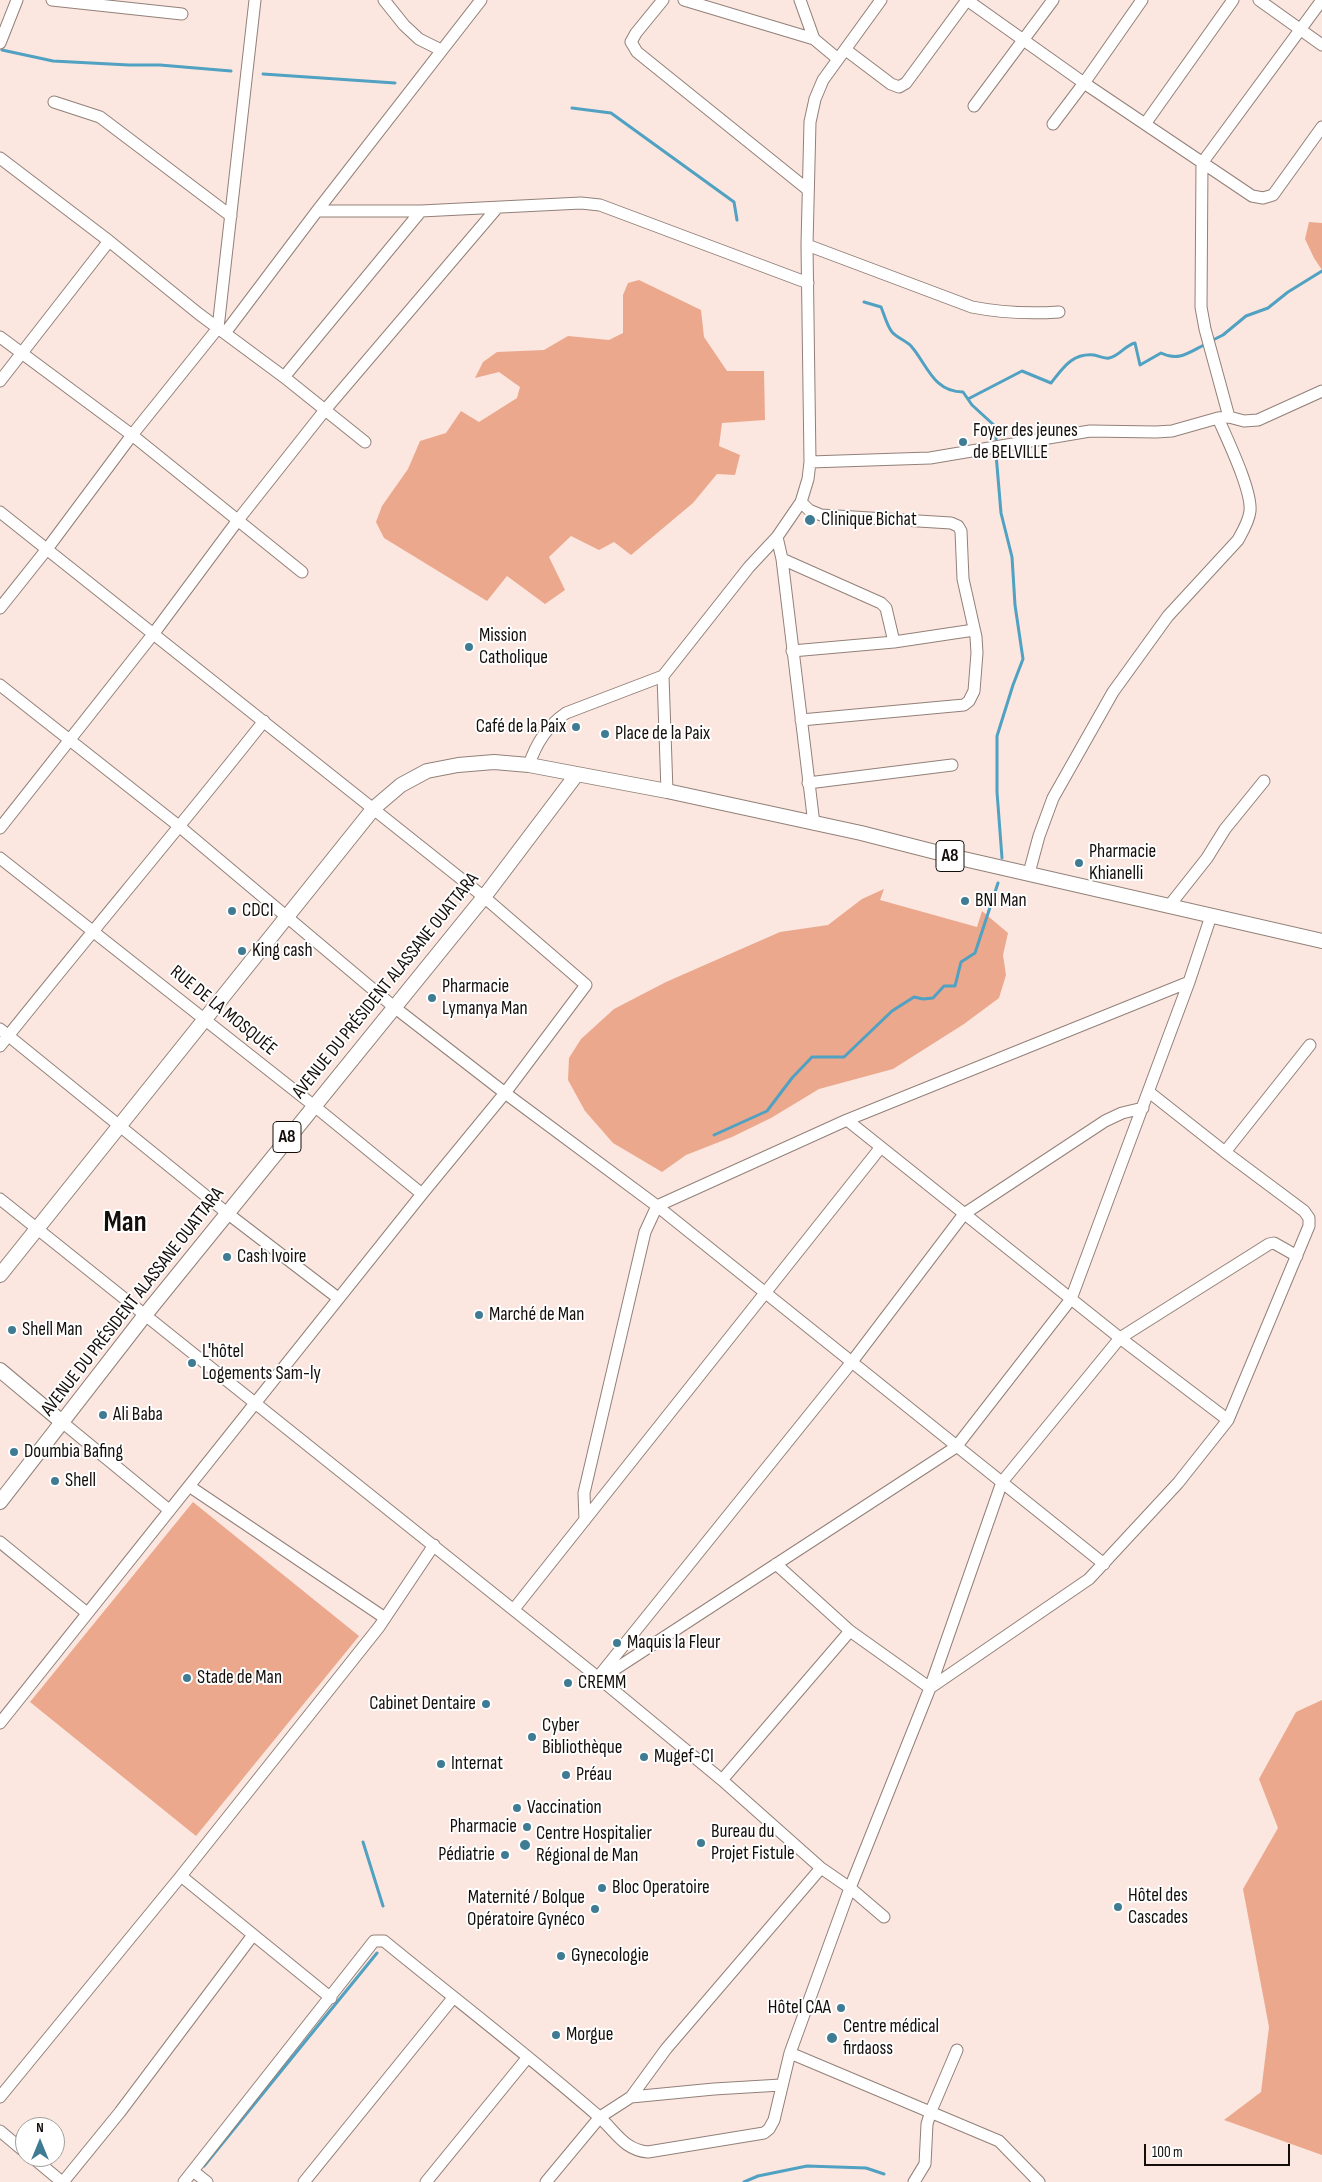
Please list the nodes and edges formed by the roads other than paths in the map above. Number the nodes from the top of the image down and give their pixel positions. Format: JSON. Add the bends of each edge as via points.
{"nodes":[{"id":1,"x":17,"y":0,"type":"edge"},
{"id":2,"x":52,"y":0,"type":"edge"},
{"id":3,"x":255,"y":0,"type":"edge"},
{"id":4,"x":384,"y":0,"type":"edge"},
{"id":5,"x":481,"y":0,"type":"edge"},
{"id":6,"x":663,"y":0,"type":"edge"},
{"id":7,"x":684,"y":0,"type":"edge"},
{"id":8,"x":800,"y":0,"type":"edge"},
{"id":9,"x":881,"y":0,"type":"edge"},
{"id":10,"x":967,"y":0,"type":"edge"},
{"id":11,"x":1054,"y":0,"type":"edge"},
{"id":12,"x":1142,"y":0,"type":"edge"},
{"id":13,"x":1233,"y":0,"type":"edge"},
{"id":14,"x":1259,"y":0,"type":"edge"},
{"id":15,"x":1322,"y":0,"type":"edge"},
{"id":16,"x":182,"y":14,"type":"dead end"},
{"id":17,"x":1301,"y":30,"type":"junction"},
{"id":18,"x":814,"y":39,"type":"junction"},
{"id":19,"x":1025,"y":40,"type":"junction"},
{"id":20,"x":0,"y":42,"type":"edge"},
{"id":21,"x":1322,"y":45,"type":"edge"},
{"id":22,"x":441,"y":50,"type":"junction"},
{"id":23,"x":842,"y":55,"type":"junction"},
{"id":24,"x":1084,"y":83,"type":"junction"},
{"id":25,"x":54,"y":102,"type":"dead end"},
{"id":26,"x":974,"y":106,"type":"dead end"},
{"id":27,"x":1052,"y":124,"type":"dead end"},
{"id":28,"x":1145,"y":124,"type":"junction"},
{"id":29,"x":1322,"y":127,"type":"edge"},
{"id":30,"x":1,"y":160,"type":"edge"},
{"id":31,"x":1202,"y":163,"type":"junction"},
{"id":32,"x":807,"y":189,"type":"junction"},
{"id":33,"x":497,"y":208,"type":"junction"},
{"id":34,"x":317,"y":211,"type":"junction"},
{"id":35,"x":420,"y":211,"type":"junction"},
{"id":36,"x":231,"y":216,"type":"junction"},
{"id":37,"x":109,"y":241,"type":"junction"},
{"id":38,"x":807,"y":245,"type":"junction"},
{"id":39,"x":808,"y":283,"type":"junction"},
{"id":40,"x":1060,"y":312,"type":"dead end"},
{"id":41,"x":221,"y":330,"type":"junction"},
{"id":42,"x":0,"y":337,"type":"edge"},
{"id":43,"x":22,"y":353,"type":"junction"},
{"id":44,"x":284,"y":376,"type":"junction"},
{"id":45,"x":0,"y":381,"type":"edge"},
{"id":46,"x":1322,"y":391,"type":"edge"},
{"id":47,"x":325,"y":410,"type":"junction"},
{"id":48,"x":1224,"y":418,"type":"junction"},
{"id":49,"x":132,"y":435,"type":"junction"},
{"id":50,"x":365,"y":442,"type":"dead end"},
{"id":51,"x":810,"y":462,"type":"junction"},
{"id":52,"x":801,"y":502,"type":"junction"},
{"id":53,"x":0,"y":512,"type":"edge"},
{"id":54,"x":238,"y":520,"type":"junction"},
{"id":55,"x":777,"y":537,"type":"junction"},
{"id":56,"x":47,"y":549,"type":"junction"},
{"id":57,"x":782,"y":559,"type":"junction"},
{"id":58,"x":302,"y":572,"type":"dead end"},
{"id":59,"x":0,"y":608,"type":"edge"},
{"id":60,"x":974,"y":630,"type":"junction"},
{"id":61,"x":154,"y":633,"type":"junction"},
{"id":62,"x":894,"y":642,"type":"junction"},
{"id":63,"x":792,"y":651,"type":"junction"},
{"id":64,"x":663,"y":676,"type":"junction"},
{"id":65,"x":0,"y":685,"type":"edge"},
{"id":66,"x":801,"y":720,"type":"junction"},
{"id":67,"x":264,"y":721,"type":"junction"},
{"id":68,"x":70,"y":740,"type":"junction"},
{"id":69,"x":529,"y":765,"type":"junction"},
{"id":70,"x":952,"y":765,"type":"dead end"},
{"id":71,"x":577,"y":774,"type":"junction"},
{"id":72,"x":1264,"y":781,"type":"dead end"},
{"id":73,"x":808,"y":783,"type":"junction"},
{"id":74,"x":667,"y":790,"type":"junction"},
{"id":75,"x":374,"y":808,"type":"junction"},
{"id":76,"x":814,"y":824,"type":"junction"},
{"id":77,"x":180,"y":827,"type":"junction"},
{"id":78,"x":0,"y":828,"type":"edge"},
{"id":79,"x":0,"y":858,"type":"edge"},
{"id":80,"x":1029,"y":873,"type":"junction"},
{"id":81,"x":484,"y":896,"type":"junction"},
{"id":82,"x":1169,"y":906,"type":"junction"},
{"id":83,"x":1211,"y":916,"type":"junction"},
{"id":84,"x":286,"y":918,"type":"junction"},
{"id":85,"x":92,"y":931,"type":"junction"},
{"id":86,"x":1322,"y":942,"type":"edge"},
{"id":87,"x":1189,"y":982,"type":"junction"},
{"id":88,"x":394,"y":1007,"type":"junction"},
{"id":89,"x":205,"y":1020,"type":"junction"},
{"id":90,"x":4,"y":1033,"type":"edge"},
{"id":91,"x":1310,"y":1045,"type":"dead end"},
{"id":92,"x":0,"y":1046,"type":"edge"},
{"id":93,"x":1149,"y":1092,"type":"junction"},
{"id":94,"x":505,"y":1093,"type":"junction"},
{"id":95,"x":313,"y":1105,"type":"junction"},
{"id":96,"x":1143,"y":1108,"type":"junction"},
{"id":97,"x":846,"y":1120,"type":"junction"},
{"id":98,"x":120,"y":1126,"type":"junction"},
{"id":99,"x":881,"y":1147,"type":"junction"},
{"id":100,"x":1225,"y":1152,"type":"junction"},
{"id":101,"x":422,"y":1194,"type":"junction"},
{"id":102,"x":0,"y":1199,"type":"edge"},
{"id":103,"x":657,"y":1206,"type":"junction"},
{"id":104,"x":227,"y":1213,"type":"junction"},
{"id":105,"x":964,"y":1214,"type":"junction"},
{"id":106,"x":37,"y":1229,"type":"junction"},
{"id":107,"x":1297,"y":1256,"type":"junction"},
{"id":108,"x":0,"y":1275,"type":"edge"},
{"id":109,"x":765,"y":1293,"type":"junction"},
{"id":110,"x":338,"y":1298,"type":"junction"},
{"id":111,"x":1071,"y":1299,"type":"junction"},
{"id":112,"x":145,"y":1315,"type":"junction"},
{"id":113,"x":1120,"y":1338,"type":"junction"},
{"id":114,"x":851,"y":1364,"type":"junction"},
{"id":115,"x":0,"y":1370,"type":"edge"},
{"id":116,"x":255,"y":1402,"type":"junction"},
{"id":117,"x":1228,"y":1420,"type":"junction"},
{"id":118,"x":62,"y":1422,"type":"junction"},
{"id":119,"x":956,"y":1447,"type":"junction"},
{"id":120,"x":1002,"y":1482,"type":"junction"},
{"id":121,"x":189,"y":1486,"type":"junction"},
{"id":122,"x":0,"y":1502,"type":"edge"},
{"id":123,"x":170,"y":1510,"type":"junction"},
{"id":124,"x":585,"y":1520,"type":"junction"},
{"id":125,"x":0,"y":1542,"type":"edge"},
{"id":126,"x":434,"y":1545,"type":"junction"},
{"id":127,"x":776,"y":1564,"type":"junction"},
{"id":128,"x":1104,"y":1564,"type":"junction"},
{"id":129,"x":514,"y":1609,"type":"junction"},
{"id":130,"x":87,"y":1613,"type":"junction"},
{"id":131,"x":385,"y":1618,"type":"junction"},
{"id":132,"x":850,"y":1631,"type":"junction"},
{"id":133,"x":599,"y":1678,"type":"junction"},
{"id":134,"x":930,"y":1688,"type":"junction"},
{"id":135,"x":1,"y":1718,"type":"edge"},
{"id":136,"x":722,"y":1780,"type":"junction"},
{"id":137,"x":821,"y":1868,"type":"junction"},
{"id":138,"x":181,"y":1876,"type":"junction"},
{"id":139,"x":850,"y":1888,"type":"junction"},
{"id":140,"x":884,"y":1917,"type":"dead end"},
{"id":141,"x":253,"y":1935,"type":"junction"},
{"id":142,"x":331,"y":1998,"type":"junction"},
{"id":143,"x":453,"y":1998,"type":"junction"},
{"id":144,"x":957,"y":2050,"type":"dead end"},
{"id":145,"x":790,"y":2053,"type":"junction"},
{"id":146,"x":528,"y":2057,"type":"junction"},
{"id":147,"x":781,"y":2085,"type":"junction"},
{"id":148,"x":0,"y":2097,"type":"edge"},
{"id":149,"x":631,"y":2097,"type":"junction"},
{"id":150,"x":931,"y":2111,"type":"junction"},
{"id":151,"x":600,"y":2117,"type":"junction"},
{"id":152,"x":0,"y":2131,"type":"edge"},
{"id":153,"x":15,"y":2144,"type":"edge"},
{"id":154,"x":44,"y":2167,"type":"edge"},
{"id":155,"x":193,"y":2171,"type":"junction"},
{"id":156,"x":62,"y":2182,"type":"edge"},
{"id":157,"x":184,"y":2182,"type":"edge"},
{"id":158,"x":207,"y":2182,"type":"edge"},
{"id":159,"x":304,"y":2182,"type":"edge"},
{"id":160,"x":426,"y":2182,"type":"edge"},
{"id":161,"x":546,"y":2182,"type":"edge"},
{"id":162,"x":914,"y":2182,"type":"edge"},
{"id":163,"x":1039,"y":2182,"type":"edge"}],
"edges":[{"from":1,"to":20,"type":"street"},
{"from":2,"to":16,"type":"street"},
{"from":3,"to":36,"type":"street"},
{"from":4,"to":22,"type":"street","via":[[419,39]]},
{"from":5,"to":22,"type":"street"},
{"from":6,"to":32,"type":"street","via":[[631,42],[637,52]]},
{"from":7,"to":18,"type":"street"},
{"from":8,"to":18,"type":"street"},
{"from":9,"to":23,"type":"street"},
{"from":10,"to":19,"type":"street"},
{"from":10,"to":23,"type":"street","via":[[906,83],[899,87]]},
{"from":11,"to":19,"type":"street"},
{"from":12,"to":24,"type":"street"},
{"from":13,"to":28,"type":"street"},
{"from":14,"to":17,"type":"street"},
{"from":15,"to":17,"type":"street"},
{"from":17,"to":21,"type":"street"},
{"from":17,"to":31,"type":"street"},
{"from":18,"to":23,"type":"street"},
{"from":19,"to":24,"type":"street"},
{"from":19,"to":26,"type":"street"},
{"from":22,"to":34,"type":"street"},
{"from":23,"to":32,"type":"street","via":[[823,80],[815,99],[810,122]]},
{"from":24,"to":27,"type":"street"},
{"from":24,"to":28,"type":"street"},
{"from":25,"to":36,"type":"street","via":[[100,117]]},
{"from":28,"to":31,"type":"street"},
{"from":29,"to":31,"type":"street","via":[[1273,196],[1252,196]]},
{"from":30,"to":37,"type":"street"},
{"from":31,"to":48,"type":"street","via":[[1200,286],[1205,329]]},
{"from":32,"to":38,"type":"street"},
{"from":33,"to":35,"type":"street"},
{"from":33,"to":39,"type":"street","via":[[581,203],[600,205]]},
{"from":33,"to":47,"type":"street"},
{"from":34,"to":35,"type":"street"},
{"from":34,"to":41,"type":"street"},
{"from":35,"to":44,"type":"street"},
{"from":36,"to":41,"type":"street"},
{"from":37,"to":41,"type":"street"},
{"from":37,"to":43,"type":"street"},
{"from":38,"to":39,"type":"street"},
{"from":38,"to":40,"type":"street","via":[[972,307],[1023,314]]},
{"from":39,"to":51,"type":"street"},
{"from":41,"to":44,"type":"street"},
{"from":41,"to":49,"type":"street"},
{"from":42,"to":43,"type":"street"},
{"from":43,"to":45,"type":"street"},
{"from":43,"to":49,"type":"street"},
{"from":44,"to":47,"type":"street"},
{"from":46,"to":48,"type":"street","via":[[1258,420]]},
{"from":47,"to":50,"type":"street"},
{"from":47,"to":54,"type":"street"},
{"from":48,"to":51,"type":"street","via":[[1172,431],[1090,431],[930,458]]},
{"from":48,"to":80,"type":"street","via":[[1250,510],[1246,525],[1238,540],[1168,616],[1113,692],[1053,798]]},
{"from":49,"to":54,"type":"street"},
{"from":49,"to":56,"type":"street"},
{"from":51,"to":52,"type":"street"},
{"from":52,"to":55,"type":"street"},
{"from":52,"to":60,"type":"street","via":[[821,515],[958,526],[961,531],[962,580]]},
{"from":53,"to":56,"type":"street"},
{"from":54,"to":58,"type":"street"},
{"from":54,"to":61,"type":"street"},
{"from":55,"to":57,"type":"street"},
{"from":55,"to":64,"type":"street","via":[[749,567]]},
{"from":56,"to":59,"type":"street"},
{"from":56,"to":61,"type":"street"},
{"from":57,"to":62,"type":"street","via":[[881,603],[886,608]]},
{"from":57,"to":63,"type":"street"},
{"from":60,"to":62,"type":"street"},
{"from":60,"to":66,"type":"street","via":[[977,653],[974,691],[964,705]]},
{"from":61,"to":67,"type":"street"},
{"from":61,"to":68,"type":"street"},
{"from":62,"to":63,"type":"street"},
{"from":63,"to":66,"type":"street"},
{"from":64,"to":69,"type":"street","via":[[566,713],[553,722],[535,746]]},
{"from":64,"to":74,"type":"street"},
{"from":65,"to":68,"type":"street"},
{"from":66,"to":73,"type":"street"},
{"from":67,"to":75,"type":"street"},
{"from":67,"to":77,"type":"street"},
{"from":68,"to":77,"type":"street"},
{"from":68,"to":78,"type":"street"},
{"from":69,"to":71,"type":"main road","number":"A8"},
{"from":69,"to":75,"type":"main road","number":"A8","via":[[494,762],[427,771],[401,785]]},
{"from":70,"to":73,"type":"street"},
{"from":71,"to":74,"type":"main road","number":"A8"},
{"from":71,"to":81,"type":"main road","name":"AVENUE DU PRÉSIDENT ALASSANE OUATTARA","number":"A8"},
{"from":72,"to":82,"type":"street"},
{"from":73,"to":76,"type":"street"},
{"from":74,"to":76,"type":"main road","number":"A8"},
{"from":75,"to":81,"type":"street"},
{"from":75,"to":84,"type":"main road","number":"A8"},
{"from":76,"to":80,"type":"main road","number":"A8"},
{"from":77,"to":84,"type":"street"},
{"from":77,"to":85,"type":"street"},
{"from":79,"to":85,"type":"street","name":"RUE DE LA MOSQUÉE"},
{"from":80,"to":82,"type":"main road","number":"A8"},
{"from":81,"to":88,"type":"main road","name":"AVENUE DU PRÉSIDENT ALASSANE OUATTARA","number":"A8"},
{"from":81,"to":94,"type":"street","via":[[586,985]]},
{"from":82,"to":83,"type":"main road","number":"A8"},
{"from":83,"to":86,"type":"main road","number":"A8"},
{"from":83,"to":87,"type":"street"},
{"from":84,"to":88,"type":"street"},
{"from":84,"to":89,"type":"main road","number":"A8"},
{"from":85,"to":89,"type":"street","name":"RUE DE LA MOSQUÉE"},
{"from":85,"to":90,"type":"street"},
{"from":87,"to":93,"type":"street"},
{"from":87,"to":97,"type":"street"},
{"from":88,"to":94,"type":"street"},
{"from":88,"to":95,"type":"main road","name":"AVENUE DU PRÉSIDENT ALASSANE OUATTARA","number":"A8"},
{"from":89,"to":95,"type":"street","name":"RUE DE LA MOSQUÉE"},
{"from":89,"to":98,"type":"main road","number":"A8"},
{"from":90,"to":92,"type":"street"},
{"from":90,"to":98,"type":"street"},
{"from":91,"to":100,"type":"street"},
{"from":93,"to":96,"type":"street"},
{"from":93,"to":100,"type":"street"},
{"from":94,"to":101,"type":"street"},
{"from":94,"to":103,"type":"street"},
{"from":95,"to":101,"type":"street","name":"RUE DE LA MOSQUÉE"},
{"from":95,"to":104,"type":"main road","name":"AVENUE DU PRÉSIDENT ALASSANE OUATTARA","number":"A8"},
{"from":96,"to":105,"type":"street","via":[[1105,1121]]},
{"from":96,"to":111,"type":"street"},
{"from":97,"to":99,"type":"street"},
{"from":97,"to":103,"type":"street"},
{"from":98,"to":104,"type":"street"},
{"from":98,"to":106,"type":"main road","number":"A8"},
{"from":99,"to":105,"type":"street"},
{"from":99,"to":109,"type":"street"},
{"from":100,"to":107,"type":"street","via":[[1309,1218]]},
{"from":101,"to":110,"type":"street"},
{"from":102,"to":106,"type":"street"},
{"from":103,"to":109,"type":"street"},
{"from":103,"to":124,"type":"street","via":[[645,1232],[584,1493]]},
{"from":104,"to":110,"type":"street"},
{"from":104,"to":112,"type":"main road","name":"AVENUE DU PRÉSIDENT ALASSANE OUATTARA","number":"A8"},
{"from":105,"to":111,"type":"street"},
{"from":105,"to":114,"type":"street"},
{"from":106,"to":108,"type":"main road","number":"A8"},
{"from":106,"to":112,"type":"street"},
{"from":107,"to":113,"type":"street","via":[[1274,1243],[1270,1244]]},
{"from":107,"to":117,"type":"street"},
{"from":109,"to":114,"type":"street"},
{"from":109,"to":124,"type":"street"},
{"from":110,"to":116,"type":"street"},
{"from":111,"to":113,"type":"street"},
{"from":111,"to":119,"type":"street"},
{"from":112,"to":116,"type":"street"},
{"from":112,"to":118,"type":"main road","name":"AVENUE DU PRÉSIDENT ALASSANE OUATTARA","number":"A8"},
{"from":113,"to":117,"type":"street"},
{"from":113,"to":120,"type":"street"},
{"from":114,"to":119,"type":"street"},
{"from":114,"to":133,"type":"street"},
{"from":115,"to":118,"type":"main road"},
{"from":116,"to":121,"type":"street"},
{"from":116,"to":126,"type":"street"},
{"from":117,"to":128,"type":"street","via":[[1178,1483]]},
{"from":118,"to":122,"type":"main road","name":"AVENUE DU PRÉSIDENT ALASSANE OUATTARA","number":"A8"},
{"from":118,"to":123,"type":"street"},
{"from":119,"to":120,"type":"street"},
{"from":119,"to":127,"type":"street"},
{"from":120,"to":128,"type":"street"},
{"from":120,"to":134,"type":"street"},
{"from":121,"to":123,"type":"street"},
{"from":121,"to":131,"type":"street"},
{"from":123,"to":130,"type":"street"},
{"from":124,"to":129,"type":"street"},
{"from":125,"to":130,"type":"street"},
{"from":126,"to":129,"type":"street"},
{"from":126,"to":131,"type":"street"},
{"from":127,"to":132,"type":"street"},
{"from":127,"to":133,"type":"street"},
{"from":128,"to":134,"type":"street","via":[[1089,1579]]},
{"from":129,"to":133,"type":"street"},
{"from":130,"to":135,"type":"street"},
{"from":131,"to":138,"type":"street"},
{"from":132,"to":134,"type":"street"},
{"from":132,"to":136,"type":"street"},
{"from":133,"to":136,"type":"street"},
{"from":134,"to":139,"type":"street"},
{"from":136,"to":137,"type":"street"},
{"from":137,"to":139,"type":"street"},
{"from":137,"to":149,"type":"street","via":[[666,2050]]},
{"from":138,"to":141,"type":"street"},
{"from":138,"to":148,"type":"street"},
{"from":139,"to":140,"type":"street"},
{"from":139,"to":145,"type":"street"},
{"from":141,"to":142,"type":"street"},
{"from":141,"to":156,"type":"street","via":[[120,2112]]},
{"from":142,"to":143,"type":"street","via":[[378,1940],[384,1941]]},
{"from":142,"to":155,"type":"street"},
{"from":143,"to":146,"type":"street"},
{"from":143,"to":159,"type":"street"},
{"from":144,"to":150,"type":"street"},
{"from":145,"to":147,"type":"street"},
{"from":145,"to":150,"type":"street"},
{"from":146,"to":151,"type":"street"},
{"from":146,"to":160,"type":"street"},
{"from":147,"to":149,"type":"street"},
{"from":147,"to":151,"type":"street","via":[[774,2120],[764,2133],[648,2152],[630,2148]]},
{"from":149,"to":151,"type":"street"},
{"from":150,"to":162,"type":"street","via":[[927,2124],[925,2164]]},
{"from":150,"to":163,"type":"street","via":[[999,2141]]},
{"from":151,"to":161,"type":"street"},
{"from":152,"to":153,"type":"street"},
{"from":154,"to":156,"type":"street"},
{"from":155,"to":157,"type":"street"},
{"from":155,"to":158,"type":"street"}]}
